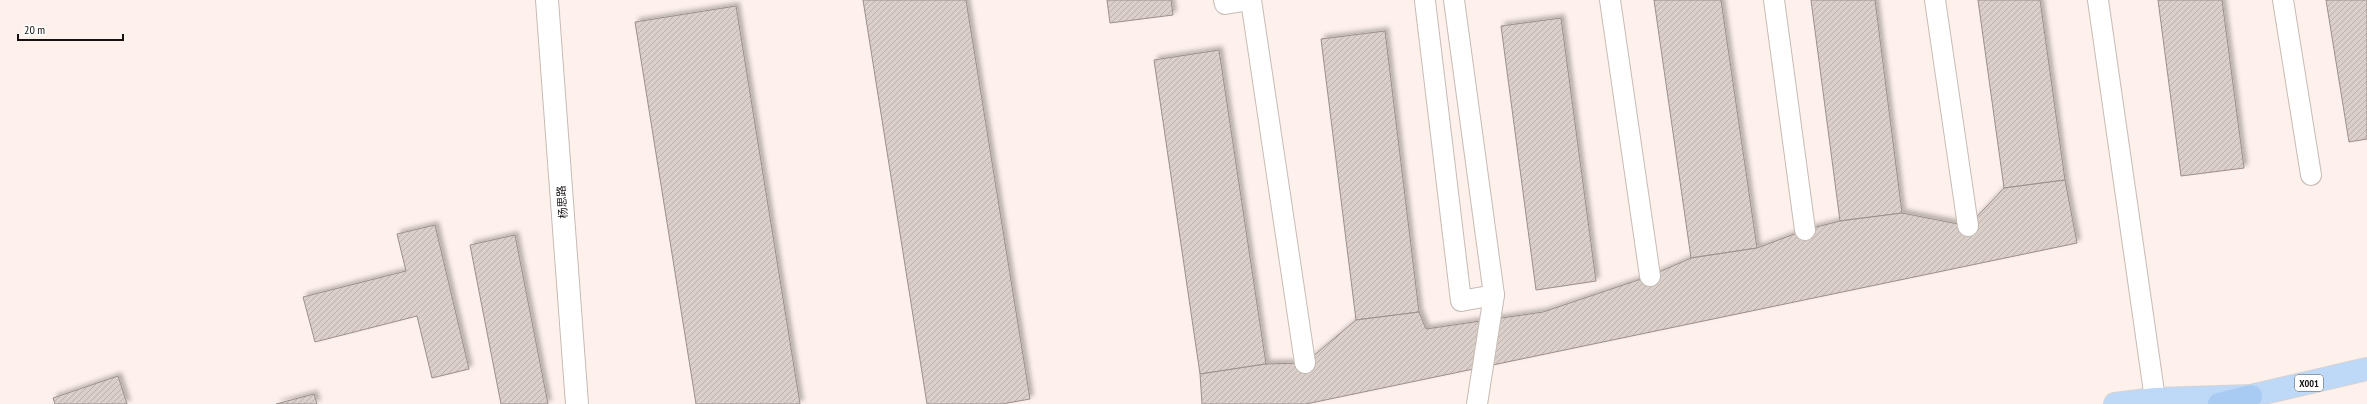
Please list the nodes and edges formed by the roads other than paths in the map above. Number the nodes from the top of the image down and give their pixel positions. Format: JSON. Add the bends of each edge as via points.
{"nodes":[{"id":1,"x":547,"y":0,"type":"edge"},
{"id":2,"x":1224,"y":0,"type":"edge"},
{"id":3,"x":1251,"y":0,"type":"edge"},
{"id":4,"x":1428,"y":0,"type":"edge"},
{"id":5,"x":1454,"y":0,"type":"edge"},
{"id":6,"x":1610,"y":0,"type":"edge"},
{"id":7,"x":1774,"y":0,"type":"edge"},
{"id":8,"x":1935,"y":0,"type":"edge"},
{"id":9,"x":2098,"y":0,"type":"edge"},
{"id":10,"x":2283,"y":0,"type":"edge"},
{"id":11,"x":2311,"y":175,"type":"dead end"},
{"id":12,"x":1968,"y":226,"type":"dead end"},
{"id":13,"x":1805,"y":230,"type":"dead end"},
{"id":14,"x":1650,"y":276,"type":"dead end"},
{"id":15,"x":1494,"y":295,"type":"junction"},
{"id":16,"x":1305,"y":363,"type":"dead end"},
{"id":17,"x":2367,"y":369,"type":"edge"},
{"id":18,"x":2251,"y":396,"type":"junction"},
{"id":19,"x":2155,"y":399,"type":"junction"},
{"id":20,"x":577,"y":404,"type":"edge"},
{"id":21,"x":1477,"y":404,"type":"edge"},
{"id":22,"x":2115,"y":404,"type":"edge"},
{"id":23,"x":2218,"y":404,"type":"edge"}],
"edges":[{"from":1,"to":20,"type":"street","name":"杨思路"},
{"from":2,"to":3,"type":"lane","via":[[1225,4]]},
{"from":3,"to":16,"type":"lane"},
{"from":4,"to":15,"type":"lane","via":[[1461,301]]},
{"from":5,"to":15,"type":"lane"},
{"from":6,"to":14,"type":"lane"},
{"from":7,"to":13,"type":"lane"},
{"from":8,"to":12,"type":"lane"},
{"from":9,"to":19,"type":"lane"},
{"from":10,"to":11,"type":"lane"},
{"from":15,"to":21,"type":"lane"},
{"from":17,"to":18,"type":"main road","number":"X001"},
{"from":18,"to":19,"type":"main road","number":"X001"},
{"from":18,"to":23,"type":"highway","number":"X001"},
{"from":19,"to":22,"type":"main road","number":"X001"}]}
